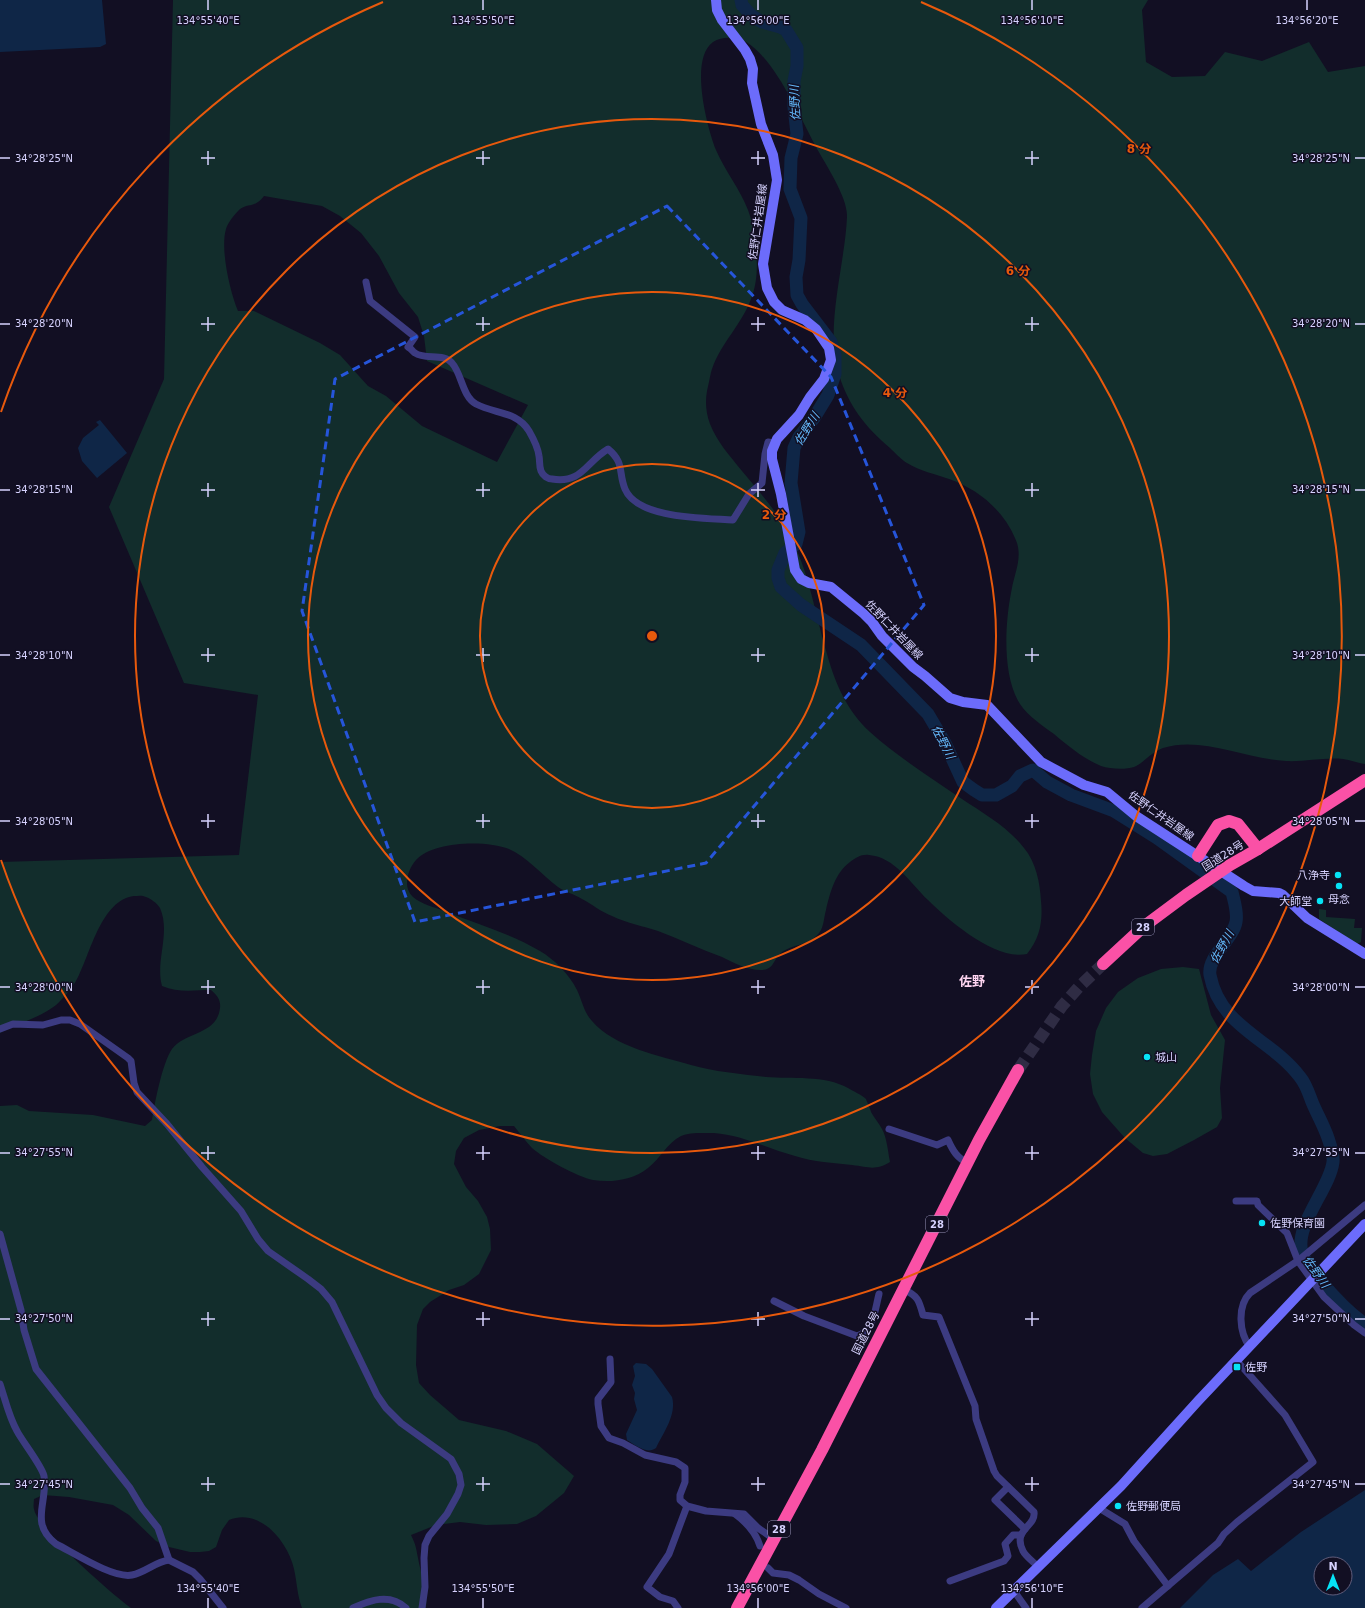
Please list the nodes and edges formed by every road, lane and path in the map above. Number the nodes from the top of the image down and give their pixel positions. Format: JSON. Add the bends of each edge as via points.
{"nodes":[{"id":1,"x":716,"y":0,"type":"edge"},
{"id":2,"x":366,"y":282,"type":"dead end"},
{"id":3,"x":774,"y":443,"type":"junction"},
{"id":4,"x":1365,"y":780,"type":"edge"},
{"id":5,"x":1258,"y":849,"type":"junction"},
{"id":6,"x":1198,"y":856,"type":"junction"},
{"id":7,"x":1364,"y":953,"type":"edge"},
{"id":8,"x":1103,"y":964,"type":"tunnel mouth"},
{"id":9,"x":0,"y":1029,"type":"edge"},
{"id":10,"x":1018,"y":1070,"type":"tunnel mouth"},
{"id":11,"x":889,"y":1129,"type":"dead end"},
{"id":12,"x":968,"y":1163,"type":"junction"},
{"id":13,"x":1236,"y":1201,"type":"dead end"},
{"id":14,"x":1365,"y":1205,"type":"edge"},
{"id":15,"x":1365,"y":1224,"type":"edge"},
{"id":16,"x":0,"y":1234,"type":"edge"},
{"id":17,"x":1299,"y":1261,"type":"junction"},
{"id":18,"x":1312,"y":1280,"type":"junction"},
{"id":19,"x":903,"y":1289,"type":"junction"},
{"id":20,"x":879,"y":1294,"type":"dead end"},
{"id":21,"x":774,"y":1301,"type":"dead end"},
{"id":22,"x":1365,"y":1333,"type":"edge"},
{"id":23,"x":1250,"y":1347,"type":"junction"},
{"id":24,"x":610,"y":1359,"type":"dead end"},
{"id":25,"x":1237,"y":1361,"type":"junction"},
{"id":26,"x":0,"y":1384,"type":"edge"},
{"id":27,"x":1008,"y":1487,"type":"junction"},
{"id":28,"x":687,"y":1506,"type":"junction"},
{"id":29,"x":1099,"y":1508,"type":"junction"},
{"id":30,"x":735,"y":1514,"type":"junction"},
{"id":31,"x":1023,"y":1532,"type":"junction"},
{"id":32,"x":774,"y":1539,"type":"junction"},
{"id":33,"x":760,"y":1546,"type":"dead end"},
{"id":34,"x":169,"y":1560,"type":"junction"},
{"id":35,"x":1038,"y":1567,"type":"junction"},
{"id":36,"x":768,"y":1568,"type":"dead end"},
{"id":37,"x":950,"y":1581,"type":"dead end"},
{"id":38,"x":1168,"y":1586,"type":"junction"},
{"id":39,"x":1014,"y":1591,"type":"junction"},
{"id":40,"x":223,"y":1608,"type":"edge"},
{"id":41,"x":352,"y":1608,"type":"edge"},
{"id":42,"x":406,"y":1608,"type":"edge"},
{"id":43,"x":422,"y":1608,"type":"edge"},
{"id":44,"x":678,"y":1608,"type":"edge"},
{"id":45,"x":737,"y":1608,"type":"edge"},
{"id":46,"x":846,"y":1608,"type":"edge"},
{"id":47,"x":996,"y":1608,"type":"edge"},
{"id":48,"x":1026,"y":1608,"type":"edge"},
{"id":49,"x":1142,"y":1608,"type":"edge"}],
"edges":[{"from":1,"to":3,"type":"main road","name":"佐野仁井岩屋線","via":[[722,20],[750,59],[753,69],[752,83],[761,124],[773,155],[776,180],[763,264],[767,288],[774,302],[782,310],[805,320],[816,329],[829,348],[831,360],[824,379],[799,415]]},
{"from":2,"to":3,"type":"street","via":[[370,301],[415,337],[408,348],[428,357],[446,358],[452,362],[475,403],[522,422],[535,442],[541,471],[545,477],[572,479],[608,449],[616,456],[627,494],[647,508],[664,514],[733,520],[749,494],[762,483],[768,442]]},
{"from":3,"to":6,"type":"main road","name":"佐野仁井岩屋線","via":[[772,459],[795,570],[801,579],[831,587],[864,614],[913,667],[950,698],[987,706],[1041,762],[1084,785],[1107,792],[1136,816]]},
{"from":4,"to":5,"type":"highway","name":"国道28号","number":"28"},
{"from":5,"to":6,"type":"highway","via":[[1238,824],[1228,821],[1218,825]]},
{"from":5,"to":8,"type":"highway","name":"国道28号","number":"28","via":[[1186,895],[1143,927]]},
{"from":6,"to":7,"type":"main road","name":"佐野仁井岩屋線","via":[[1254,891],[1283,895],[1307,918]]},
{"from":9,"to":43,"type":"street","via":[[12,1024],[43,1025],[70,1020],[80,1024],[128,1058],[131,1061],[137,1092],[241,1211],[268,1251],[308,1279],[332,1302],[377,1395],[386,1408],[411,1431],[451,1459],[459,1474],[460,1485],[447,1514],[433,1530],[425,1545]]},
{"from":10,"to":12,"type":"highway","name":"国道28号","number":"28"},
{"from":11,"to":12,"type":"street","via":[[938,1145],[948,1140],[954,1153]]},
{"from":12,"to":19,"type":"highway","name":"国道28号","number":"28"},
{"from":13,"to":17,"type":"street","via":[[1257,1201],[1258,1205],[1287,1233]]},
{"from":14,"to":17,"type":"street"},
{"from":15,"to":18,"type":"main road"},
{"from":16,"to":34,"type":"street","via":[[36,1368],[158,1528]]},
{"from":17,"to":18,"type":"street"},
{"from":17,"to":23,"type":"street","via":[[1246,1297],[1241,1314],[1244,1339]]},
{"from":18,"to":22,"type":"street","via":[[1328,1302]]},
{"from":18,"to":23,"type":"main road"},
{"from":19,"to":27,"type":"street","via":[[918,1299],[923,1315],[939,1317],[975,1406],[976,1419],[994,1471]]},
{"from":19,"to":32,"type":"highway","name":"国道28号","number":"28"},
{"from":20,"to":21,"type":"street","via":[[870,1327],[857,1336],[804,1316]]},
{"from":23,"to":25,"type":"main road"},
{"from":24,"to":28,"type":"street","via":[[611,1382],[598,1399],[601,1426],[609,1438],[645,1455],[676,1462],[685,1468],[685,1482],[680,1500]]},
{"from":25,"to":29,"type":"main road"},
{"from":25,"to":38,"type":"street","via":[[1285,1415],[1313,1462],[1237,1522],[1218,1543]]},
{"from":26,"to":34,"type":"street","via":[[16,1429],[44,1476],[44,1500],[40,1518],[51,1540],[105,1569],[124,1576],[138,1573],[156,1562]]},
{"from":27,"to":31,"type":"street","via":[[1034,1512],[1034,1518]]},
{"from":27,"to":31,"type":"street","via":[[995,1500]]},
{"from":28,"to":30,"type":"street"},
{"from":28,"to":44,"type":"street","via":[[669,1554],[647,1587],[660,1597],[673,1601]]},
{"from":29,"to":35,"type":"main road"},
{"from":29,"to":38,"type":"street","via":[[1125,1524],[1134,1541]]},
{"from":30,"to":32,"type":"street","via":[[744,1514]]},
{"from":30,"to":33,"type":"street","via":[[752,1530]]},
{"from":31,"to":35,"type":"street","via":[[1023,1550]]},
{"from":31,"to":37,"type":"street","via":[[1014,1535],[1005,1544],[1008,1556],[1004,1561]]},
{"from":32,"to":45,"type":"highway","name":"国道28号","number":"28"},
{"from":34,"to":40,"type":"street","via":[[193,1572]]},
{"from":35,"to":39,"type":"main road"},
{"from":36,"to":46,"type":"street","via":[[773,1573],[789,1575],[799,1580]]},
{"from":38,"to":49,"type":"street"},
{"from":39,"to":47,"type":"main road"},
{"from":39,"to":48,"type":"street"},
{"from":41,"to":42,"type":"street","via":[[381,1598]]}]}
